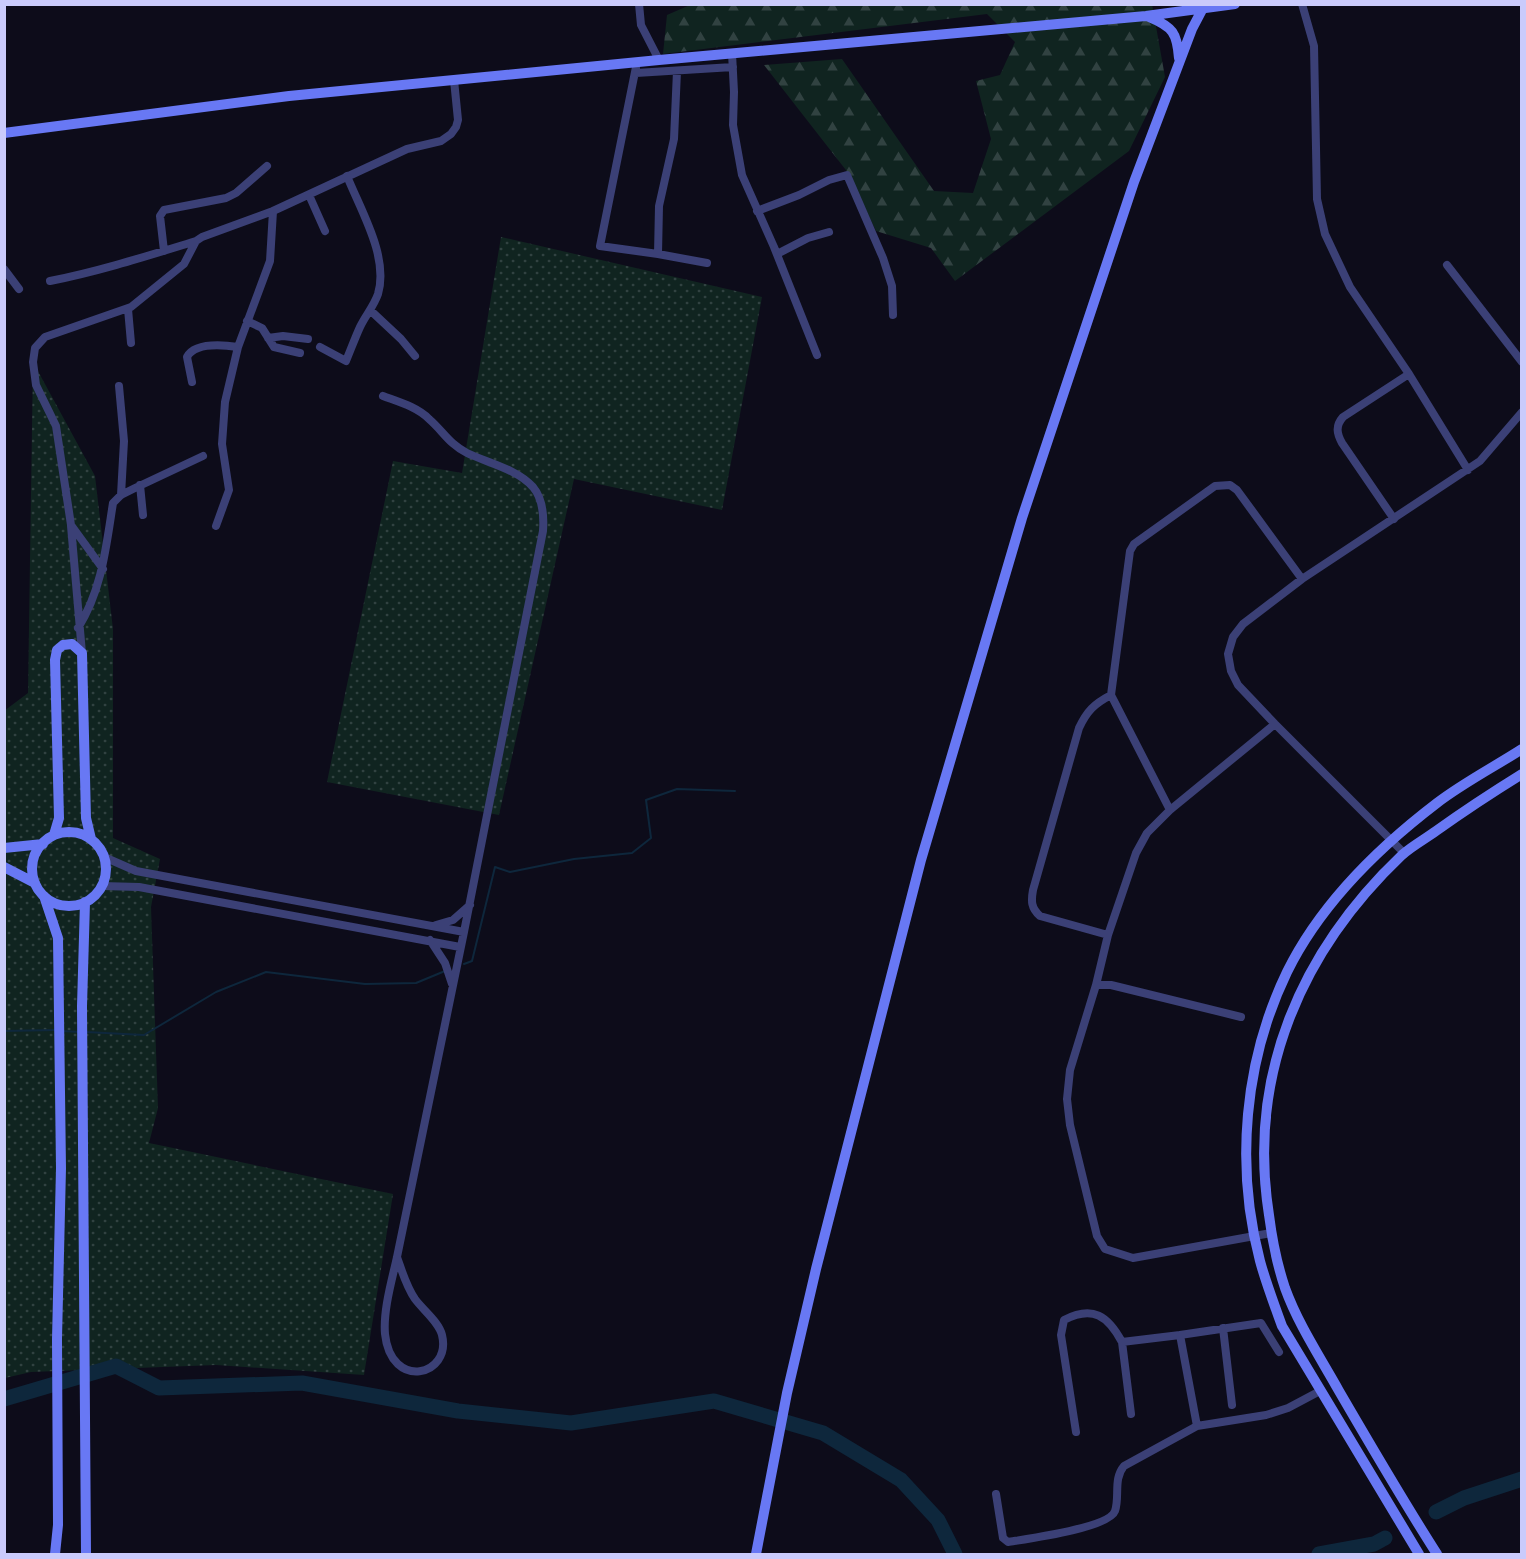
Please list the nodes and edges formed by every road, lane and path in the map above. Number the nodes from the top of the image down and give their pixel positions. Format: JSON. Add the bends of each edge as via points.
{"nodes":[{"id":1,"x":639,"y":4,"type":"edge"},
{"id":2,"x":1235,"y":4,"type":"edge"},
{"id":3,"x":1302,"y":4,"type":"edge"},
{"id":4,"x":1202,"y":10,"type":"junction"},
{"id":5,"x":1146,"y":16,"type":"junction"},
{"id":6,"x":732,"y":53,"type":"junction"},
{"id":7,"x":662,"y":59,"type":"junction"},
{"id":8,"x":1180,"y":62,"type":"junction"},
{"id":9,"x":733,"y":67,"type":"junction"},
{"id":10,"x":637,"y":68,"type":"junction"},
{"id":11,"x":667,"y":71,"type":"junction"},
{"id":12,"x":678,"y":71,"type":"junction"},
{"id":13,"x":454,"y":80,"type":"junction"},
{"id":14,"x":4,"y":133,"type":"edge"},
{"id":15,"x":267,"y":166,"type":"dead end"},
{"id":16,"x":347,"y":176,"type":"junction"},
{"id":17,"x":309,"y":195,"type":"junction"},
{"id":18,"x":273,"y":211,"type":"junction"},
{"id":19,"x":758,"y":211,"type":"junction"},
{"id":20,"x":325,"y":231,"type":"dead end"},
{"id":21,"x":829,"y":232,"type":"dead end"},
{"id":22,"x":196,"y":241,"type":"junction"},
{"id":23,"x":164,"y":250,"type":"junction"},
{"id":24,"x":658,"y":254,"type":"junction"},
{"id":25,"x":777,"y":254,"type":"junction"},
{"id":26,"x":707,"y":263,"type":"dead end"},
{"id":27,"x":1447,"y":264,"type":"dead end"},
{"id":28,"x":4,"y":269,"type":"edge"},
{"id":29,"x":50,"y":280,"type":"dead end"},
{"id":30,"x":19,"y":289,"type":"dead end"},
{"id":31,"x":128,"y":309,"type":"junction"},
{"id":32,"x":370,"y":310,"type":"junction"},
{"id":33,"x":893,"y":315,"type":"dead end"},
{"id":34,"x":247,"y":321,"type":"junction"},
{"id":35,"x":268,"y":338,"type":"junction"},
{"id":36,"x":308,"y":339,"type":"dead end"},
{"id":37,"x":131,"y":343,"type":"dead end"},
{"id":38,"x":238,"y":347,"type":"junction"},
{"id":39,"x":320,"y":347,"type":"dead end"},
{"id":40,"x":300,"y":353,"type":"dead end"},
{"id":41,"x":817,"y":355,"type":"dead end"},
{"id":42,"x":415,"y":356,"type":"dead end"},
{"id":43,"x":1521,"y":362,"type":"edge"},
{"id":44,"x":1409,"y":374,"type":"junction"},
{"id":45,"x":192,"y":382,"type":"dead end"},
{"id":46,"x":119,"y":386,"type":"dead end"},
{"id":47,"x":383,"y":396,"type":"dead end"},
{"id":48,"x":1521,"y":412,"type":"edge"},
{"id":49,"x":203,"y":456,"type":"dead end"},
{"id":50,"x":1468,"y":470,"type":"junction"},
{"id":51,"x":140,"y":485,"type":"junction"},
{"id":52,"x":121,"y":495,"type":"junction"},
{"id":53,"x":143,"y":515,"type":"dead end"},
{"id":54,"x":1394,"y":519,"type":"junction"},
{"id":55,"x":71,"y":525,"type":"junction"},
{"id":56,"x":216,"y":526,"type":"dead end"},
{"id":57,"x":103,"y":568,"type":"junction"},
{"id":58,"x":1302,"y":579,"type":"junction"},
{"id":59,"x":78,"y":628,"type":"junction"},
{"id":60,"x":82,"y":653,"type":"junction"},
{"id":61,"x":1111,"y":695,"type":"junction"},
{"id":62,"x":1275,"y":724,"type":"junction"},
{"id":63,"x":1521,"y":749,"type":"edge"},
{"id":64,"x":1521,"y":774,"type":"edge"},
{"id":65,"x":1170,"y":810,"type":"junction"},
{"id":66,"x":54,"y":836,"type":"junction"},
{"id":67,"x":91,"y":839,"type":"junction"},
{"id":68,"x":1392,"y":841,"type":"junction"},
{"id":69,"x":43,"y":844,"type":"junction"},
{"id":70,"x":4,"y":848,"type":"edge"},
{"id":71,"x":1404,"y":853,"type":"junction"},
{"id":72,"x":104,"y":857,"type":"junction"},
{"id":73,"x":4,"y":867,"type":"edge"},
{"id":74,"x":35,"y":883,"type":"junction"},
{"id":75,"x":102,"y":886,"type":"junction"},
{"id":76,"x":44,"y":896,"type":"junction"},
{"id":77,"x":85,"y":902,"type":"junction"},
{"id":78,"x":470,"y":904,"type":"junction"},
{"id":79,"x":432,"y":926,"type":"junction"},
{"id":80,"x":464,"y":932,"type":"junction"},
{"id":81,"x":1108,"y":935,"type":"junction"},
{"id":82,"x":430,"y":940,"type":"junction"},
{"id":83,"x":460,"y":947,"type":"junction"},
{"id":84,"x":452,"y":985,"type":"junction"},
{"id":85,"x":1096,"y":985,"type":"junction"},
{"id":86,"x":1241,"y":1017,"type":"dead end"},
{"id":87,"x":1271,"y":1233,"type":"junction"},
{"id":88,"x":1254,"y":1236,"type":"junction"},
{"id":89,"x":397,"y":1257,"type":"junction"},
{"id":90,"x":1223,"y":1328,"type":"junction"},
{"id":91,"x":1180,"y":1335,"type":"junction"},
{"id":92,"x":1122,"y":1342,"type":"junction"},
{"id":93,"x":1279,"y":1352,"type":"dead end"},
{"id":94,"x":1320,"y":1391,"type":"junction"},
{"id":95,"x":1232,"y":1405,"type":"dead end"},
{"id":96,"x":1131,"y":1414,"type":"dead end"},
{"id":97,"x":1197,"y":1426,"type":"junction"},
{"id":98,"x":1076,"y":1432,"type":"dead end"},
{"id":99,"x":996,"y":1494,"type":"dead end"},
{"id":100,"x":86,"y":1540,"type":"junction"},
{"id":101,"x":55,"y":1554,"type":"edge"},
{"id":102,"x":86,"y":1554,"type":"edge"},
{"id":103,"x":94,"y":1554,"type":"edge"},
{"id":104,"x":756,"y":1554,"type":"edge"},
{"id":105,"x":1419,"y":1554,"type":"edge"},
{"id":106,"x":1437,"y":1554,"type":"edge"}],
"edges":[{"from":1,"to":7,"type":"street","via":[[641,25]]},
{"from":2,"to":4,"type":"street"},
{"from":3,"to":44,"type":"street","via":[[1314,46],[1320,220],[1350,287]]},
{"from":4,"to":5,"type":"street"},
{"from":4,"to":8,"type":"street"},
{"from":5,"to":6,"type":"street"},
{"from":5,"to":8,"type":"street","via":[[1173,31]]},
{"from":6,"to":7,"type":"street"},
{"from":6,"to":9,"type":"street"},
{"from":7,"to":10,"type":"street"},
{"from":7,"to":11,"type":"street"},
{"from":8,"to":104,"type":"street","via":[[1134,182],[1018,529],[921,860],[819,1258]]},
{"from":9,"to":12,"type":"street"},
{"from":9,"to":19,"type":"street","via":[[733,125],[742,175]]},
{"from":10,"to":11,"type":"street"},
{"from":10,"to":13,"type":"street"},
{"from":10,"to":24,"type":"street","via":[[600,246]]},
{"from":11,"to":12,"type":"street"},
{"from":12,"to":24,"type":"street","via":[[674,139],[659,206]]},
{"from":13,"to":14,"type":"street","via":[[289,96]]},
{"from":13,"to":16,"type":"street","via":[[458,120],[451,134]]},
{"from":15,"to":23,"type":"street","via":[[226,198],[164,210],[160,216]]},
{"from":16,"to":17,"type":"street"},
{"from":16,"to":32,"type":"street","via":[[379,259],[381,283]]},
{"from":17,"to":18,"type":"street"},
{"from":17,"to":20,"type":"street"},
{"from":18,"to":22,"type":"street"},
{"from":18,"to":34,"type":"street","via":[[270,261]]},
{"from":19,"to":25,"type":"street"},
{"from":19,"to":33,"type":"street","via":[[847,175],[883,258],[892,286]]},
{"from":21,"to":25,"type":"street"},
{"from":22,"to":23,"type":"street"},
{"from":22,"to":31,"type":"street","via":[[184,264]]},
{"from":23,"to":29,"type":"street","via":[[78,276]]},
{"from":24,"to":26,"type":"street"},
{"from":25,"to":41,"type":"street"},
{"from":27,"to":43,"type":"street"},
{"from":28,"to":30,"type":"street"},
{"from":31,"to":37,"type":"street"},
{"from":31,"to":55,"type":"street","via":[[45,337],[35,348],[36,385],[56,426]]},
{"from":32,"to":39,"type":"street","via":[[346,361]]},
{"from":32,"to":42,"type":"street"},
{"from":34,"to":35,"type":"street","via":[[262,328]]},
{"from":34,"to":38,"type":"street"},
{"from":35,"to":36,"type":"street"},
{"from":35,"to":40,"type":"street","via":[[274,347]]},
{"from":38,"to":45,"type":"street","via":[[214,345],[188,354]]},
{"from":38,"to":56,"type":"street","via":[[225,402],[222,444],[229,490]]},
{"from":44,"to":50,"type":"street"},
{"from":44,"to":54,"type":"street","via":[[1343,417],[1337,428],[1342,443]]},
{"from":46,"to":52,"type":"street","via":[[124,441]]},
{"from":47,"to":78,"type":"street","via":[[428,418],[447,440],[465,452],[520,477],[534,488],[544,516]]},
{"from":48,"to":50,"type":"street"},
{"from":49,"to":51,"type":"street"},
{"from":50,"to":54,"type":"street"},
{"from":51,"to":52,"type":"street"},
{"from":51,"to":53,"type":"street"},
{"from":52,"to":57,"type":"street","via":[[113,503]]},
{"from":54,"to":58,"type":"street"},
{"from":55,"to":57,"type":"street"},
{"from":55,"to":59,"type":"street"},
{"from":57,"to":59,"type":"street","via":[[89,611]]},
{"from":58,"to":61,"type":"street","via":[[1237,490],[1230,485],[1215,486],[1134,544],[1130,551]]},
{"from":58,"to":62,"type":"street","via":[[1243,624],[1233,637],[1228,654],[1238,685]]},
{"from":59,"to":60,"type":"street"},
{"from":60,"to":66,"type":"street","via":[[72,644],[57,650],[59,818]]},
{"from":60,"to":67,"type":"street","via":[[86,818]]},
{"from":61,"to":65,"type":"street"},
{"from":61,"to":81,"type":"street","via":[[1094,704],[1078,728],[1031,900],[1033,910],[1040,916]]},
{"from":62,"to":65,"type":"street"},
{"from":62,"to":68,"type":"street"},
{"from":63,"to":68,"type":"street","via":[[1438,802]]},
{"from":64,"to":71,"type":"street"},
{"from":65,"to":81,"type":"street","via":[[1147,833],[1136,853]]},
{"from":66,"to":67,"type":"street","via":[[73,832]]},
{"from":66,"to":69,"type":"street"},
{"from":67,"to":72,"type":"street"},
{"from":68,"to":71,"type":"street"},
{"from":68,"to":88,"type":"street","via":[[1318,922],[1288,971],[1268,1018],[1255,1066],[1245,1137]]},
{"from":69,"to":70,"type":"street"},
{"from":69,"to":74,"type":"street","via":[[34,858]]},
{"from":71,"to":87,"type":"street","via":[[1333,935],[1304,982],[1286,1025],[1272,1070],[1263,1137],[1263,1181]]},
{"from":72,"to":75,"type":"street"},
{"from":72,"to":79,"type":"street","via":[[135,871]]},
{"from":73,"to":74,"type":"street"},
{"from":74,"to":76,"type":"street"},
{"from":75,"to":77,"type":"street"},
{"from":75,"to":82,"type":"street","via":[[139,887]]},
{"from":76,"to":77,"type":"street","via":[[64,905]]},
{"from":76,"to":101,"type":"street","via":[[58,938],[61,1168]]},
{"from":77,"to":100,"type":"street","via":[[82,1070]]},
{"from":78,"to":79,"type":"street","via":[[453,920]]},
{"from":78,"to":80,"type":"street"},
{"from":79,"to":80,"type":"street"},
{"from":80,"to":83,"type":"street"},
{"from":81,"to":85,"type":"street"},
{"from":82,"to":83,"type":"street"},
{"from":82,"to":84,"type":"street","via":[[445,963]]},
{"from":83,"to":84,"type":"street"},
{"from":84,"to":89,"type":"street"},
{"from":85,"to":86,"type":"street","via":[[1111,985]]},
{"from":85,"to":88,"type":"street","via":[[1070,1070],[1067,1099],[1097,1236],[1105,1249],[1133,1258]]},
{"from":87,"to":88,"type":"street"},
{"from":87,"to":106,"type":"street","via":[[1285,1287],[1299,1321]]},
{"from":88,"to":94,"type":"street","via":[[1282,1326]]},
{"from":89,"to":89,"type":"street","via":[[386,1334],[393,1360],[404,1370],[428,1369],[441,1356],[442,1332],[414,1298]]},
{"from":90,"to":91,"type":"street"},
{"from":90,"to":93,"type":"street","via":[[1261,1323]]},
{"from":90,"to":95,"type":"street"},
{"from":91,"to":92,"type":"street"},
{"from":91,"to":97,"type":"street"},
{"from":92,"to":96,"type":"street"},
{"from":92,"to":98,"type":"street","via":[[1101,1316],[1088,1314],[1064,1320],[1061,1335]]},
{"from":94,"to":97,"type":"street","via":[[1266,1415]]},
{"from":94,"to":105,"type":"street"},
{"from":97,"to":99,"type":"street","via":[[1124,1466],[1118,1477],[1116,1510],[1109,1518],[1062,1534],[1008,1542],[1003,1538]]},
{"from":100,"to":102,"type":"street"},
{"from":100,"to":103,"type":"street"}]}
